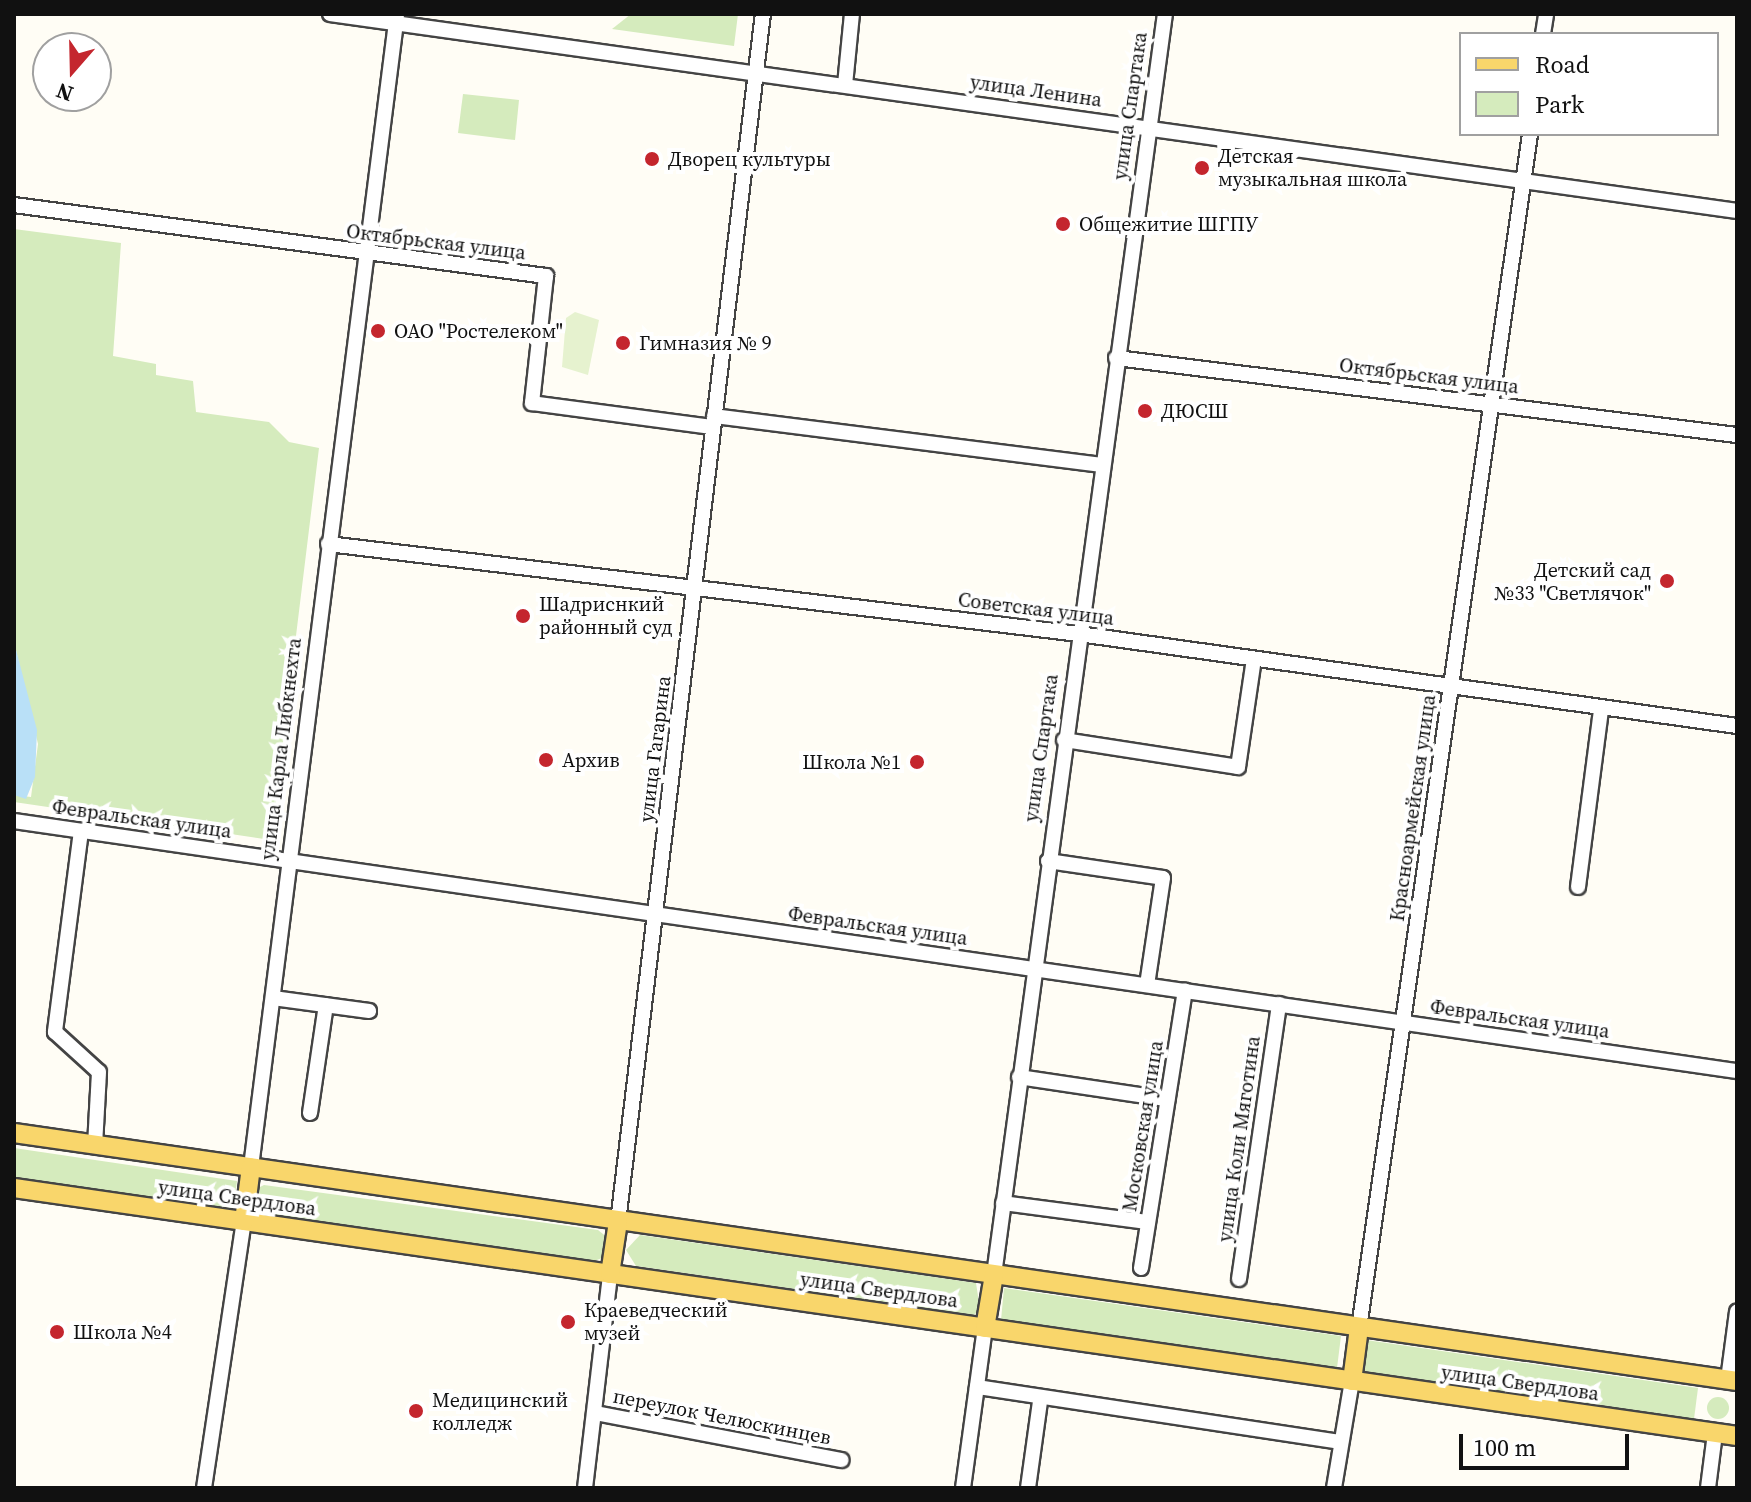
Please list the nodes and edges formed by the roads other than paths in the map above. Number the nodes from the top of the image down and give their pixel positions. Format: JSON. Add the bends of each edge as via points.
{"nodes":[{"id":1,"x":330,"y":14,"type":"edge"},
{"id":2,"x":763,"y":14,"type":"edge"},
{"id":3,"x":852,"y":14,"type":"edge"},
{"id":4,"x":1165,"y":14,"type":"edge"},
{"id":5,"x":397,"y":18,"type":"edge"},
{"id":6,"x":754,"y":72,"type":"junction"},
{"id":7,"x":845,"y":85,"type":"junction"},
{"id":8,"x":1151,"y":127,"type":"junction"},
{"id":9,"x":1530,"y":136,"type":"edge"},
{"id":10,"x":1524,"y":180,"type":"junction"},
{"id":11,"x":14,"y":205,"type":"edge"},
{"id":12,"x":1737,"y":211,"type":"edge"},
{"id":13,"x":365,"y":253,"type":"junction"},
{"id":14,"x":1116,"y":358,"type":"junction"},
{"id":15,"x":1492,"y":403,"type":"junction"},
{"id":16,"x":713,"y":422,"type":"junction"},
{"id":17,"x":1737,"y":435,"type":"edge"},
{"id":18,"x":1101,"y":465,"type":"junction"},
{"id":19,"x":328,"y":544,"type":"junction"},
{"id":20,"x":698,"y":586,"type":"junction"},
{"id":21,"x":1079,"y":634,"type":"junction"},
{"id":22,"x":1254,"y":659,"type":"junction"},
{"id":23,"x":1452,"y":689,"type":"junction"},
{"id":24,"x":1601,"y":709,"type":"junction"},
{"id":25,"x":1737,"y":726,"type":"edge"},
{"id":26,"x":1064,"y":740,"type":"junction"},
{"id":27,"x":14,"y":821,"type":"edge"},
{"id":28,"x":81,"y":831,"type":"junction"},
{"id":29,"x":290,"y":861,"type":"junction"},
{"id":30,"x":1048,"y":861,"type":"junction"},
{"id":31,"x":1578,"y":887,"type":"dead end"},
{"id":32,"x":657,"y":915,"type":"junction"},
{"id":33,"x":1033,"y":968,"type":"junction"},
{"id":34,"x":1147,"y":985,"type":"junction"},
{"id":35,"x":1185,"y":990,"type":"junction"},
{"id":36,"x":273,"y":998,"type":"junction"},
{"id":37,"x":1279,"y":1004,"type":"junction"},
{"id":38,"x":326,"y":1005,"type":"junction"},
{"id":39,"x":369,"y":1011,"type":"dead end"},
{"id":40,"x":1404,"y":1022,"type":"junction"},
{"id":41,"x":1737,"y":1071,"type":"edge"},
{"id":42,"x":1019,"y":1077,"type":"junction"},
{"id":43,"x":1167,"y":1099,"type":"junction"},
{"id":44,"x":310,"y":1113,"type":"dead end"},
{"id":45,"x":14,"y":1133,"type":"edge"},
{"id":46,"x":95,"y":1145,"type":"junction"},
{"id":47,"x":251,"y":1167,"type":"junction"},
{"id":48,"x":14,"y":1188,"type":"edge"},
{"id":49,"x":1003,"y":1203,"type":"junction"},
{"id":50,"x":244,"y":1221,"type":"junction"},
{"id":51,"x":618,"y":1222,"type":"junction"},
{"id":52,"x":1148,"y":1222,"type":"junction"},
{"id":53,"x":1141,"y":1268,"type":"dead end"},
{"id":54,"x":610,"y":1274,"type":"junction"},
{"id":55,"x":994,"y":1275,"type":"junction"},
{"id":56,"x":1239,"y":1279,"type":"dead end"},
{"id":57,"x":1737,"y":1312,"type":"edge"},
{"id":58,"x":985,"y":1328,"type":"junction"},
{"id":59,"x":1359,"y":1328,"type":"junction"},
{"id":60,"x":1352,"y":1381,"type":"junction"},
{"id":61,"x":1732,"y":1381,"type":"edge"},
{"id":62,"x":977,"y":1387,"type":"junction"},
{"id":63,"x":1040,"y":1402,"type":"junction"},
{"id":64,"x":595,"y":1413,"type":"junction"},
{"id":65,"x":1715,"y":1433,"type":"junction"},
{"id":66,"x":1737,"y":1436,"type":"edge"},
{"id":67,"x":1341,"y":1442,"type":"junction"},
{"id":68,"x":842,"y":1460,"type":"dead end"},
{"id":69,"x":204,"y":1488,"type":"edge"},
{"id":70,"x":585,"y":1488,"type":"edge"},
{"id":71,"x":963,"y":1488,"type":"edge"},
{"id":72,"x":1028,"y":1488,"type":"edge"},
{"id":73,"x":1334,"y":1488,"type":"edge"},
{"id":74,"x":1708,"y":1488,"type":"edge"}],
"edges":[{"from":1,"to":5,"type":"street","name":"улица Ленина"},
{"from":2,"to":6,"type":"street","name":"улица Гагарина"},
{"from":3,"to":7,"type":"street"},
{"from":4,"to":8,"type":"street","name":"улица Спартака"},
{"from":5,"to":6,"type":"street","name":"улица Ленина"},
{"from":5,"to":13,"type":"street","name":"улица Карла Либкнехта"},
{"from":6,"to":7,"type":"street","name":"улица Ленина"},
{"from":6,"to":16,"type":"street","name":"улица Гагарина"},
{"from":7,"to":8,"type":"street","name":"улица Ленина"},
{"from":8,"to":10,"type":"street","name":"улица Ленина"},
{"from":8,"to":14,"type":"street","name":"улица Спартака"},
{"from":9,"to":10,"type":"street","name":"Красноармейская улица"},
{"from":10,"to":12,"type":"street","name":"улица Ленина"},
{"from":10,"to":15,"type":"street","name":"Красноармейская улица"},
{"from":11,"to":13,"type":"street","name":"Октябрьская улица"},
{"from":13,"to":16,"type":"street","name":"Октябрьская улица","via":[[546,276],[532,403]]},
{"from":13,"to":19,"type":"street","name":"улица Карла Либкнехта"},
{"from":14,"to":15,"type":"street","name":"Октябрьская улица"},
{"from":14,"to":18,"type":"street","name":"улица Спартака"},
{"from":15,"to":17,"type":"street","name":"Октябрьская улица"},
{"from":15,"to":23,"type":"street","name":"Красноармейская улица"},
{"from":16,"to":18,"type":"street","name":"Октябрьская улица"},
{"from":16,"to":20,"type":"street","name":"улица Гагарина"},
{"from":18,"to":21,"type":"street","name":"улица Спартака"},
{"from":19,"to":20,"type":"street","name":"Советская улица"},
{"from":19,"to":29,"type":"street","name":"улица Карла Либкнехта"},
{"from":20,"to":21,"type":"street","name":"Советская улица"},
{"from":20,"to":32,"type":"street","name":"улица Гагарина"},
{"from":21,"to":22,"type":"street","name":"Советская улица"},
{"from":21,"to":26,"type":"street","name":"улица Спартака"},
{"from":22,"to":23,"type":"street","name":"Советская улица"},
{"from":22,"to":26,"type":"street","via":[[1238,767]]},
{"from":23,"to":24,"type":"street","name":"Советская улица"},
{"from":23,"to":40,"type":"street","name":"Красноармейская улица"},
{"from":24,"to":25,"type":"street","name":"Советская улица"},
{"from":24,"to":31,"type":"street"},
{"from":26,"to":30,"type":"street","name":"улица Спартака"},
{"from":27,"to":28,"type":"street","name":"Февральская улица"},
{"from":28,"to":29,"type":"street","name":"Февральская улица"},
{"from":28,"to":46,"type":"street","via":[[55,1032],[99,1072]]},
{"from":29,"to":32,"type":"street","name":"Февральская улица"},
{"from":29,"to":36,"type":"street","name":"улица Карла Либкнехта"},
{"from":30,"to":33,"type":"street","name":"улица Спартака"},
{"from":30,"to":34,"type":"street","via":[[1163,878]]},
{"from":32,"to":33,"type":"street","name":"Февральская улица"},
{"from":32,"to":51,"type":"street","name":"улица Гагарина"},
{"from":33,"to":34,"type":"street","name":"Февральская улица"},
{"from":33,"to":42,"type":"street","name":"улица Спартака"},
{"from":34,"to":35,"type":"street","name":"Февральская улица"},
{"from":35,"to":37,"type":"street","name":"Февральская улица"},
{"from":35,"to":43,"type":"street","name":"Московская улица"},
{"from":36,"to":38,"type":"street"},
{"from":36,"to":47,"type":"street","name":"улица Карла Либкнехта"},
{"from":37,"to":40,"type":"street","name":"Февральская улица"},
{"from":37,"to":56,"type":"street","name":"улица Коли Мяготина"},
{"from":38,"to":39,"type":"street"},
{"from":38,"to":44,"type":"street"},
{"from":40,"to":41,"type":"street","name":"Февральская улица"},
{"from":40,"to":59,"type":"street","name":"Красноармейская улица"},
{"from":42,"to":43,"type":"street"},
{"from":42,"to":49,"type":"street","name":"улица Спартака"},
{"from":43,"to":52,"type":"street","name":"Московская улица"},
{"from":45,"to":46,"type":"main road","name":"улица Свердлова"},
{"from":46,"to":47,"type":"main road","name":"улица Свердлова"},
{"from":47,"to":50,"type":"main road","name":"улица Карла Либкнехта"},
{"from":47,"to":51,"type":"main road","name":"улица Свердлова"},
{"from":48,"to":50,"type":"main road","name":"улица Свердлова"},
{"from":49,"to":52,"type":"street"},
{"from":49,"to":55,"type":"street","name":"улица Спартака"},
{"from":50,"to":54,"type":"main road","name":"улица Свердлова"},
{"from":50,"to":69,"type":"street","name":"улица Карла Либкнехта"},
{"from":51,"to":54,"type":"main road","name":"улица Гагарина"},
{"from":51,"to":55,"type":"main road","name":"улица Свердлова"},
{"from":52,"to":53,"type":"street","name":"Московская улица"},
{"from":54,"to":58,"type":"main road","name":"улица Свердлова"},
{"from":54,"to":64,"type":"street","name":"улица Гагарина"},
{"from":55,"to":58,"type":"main road","name":"улица Спартака"},
{"from":55,"to":59,"type":"main road","name":"улица Свердлова"},
{"from":57,"to":61,"type":"street"},
{"from":58,"to":60,"type":"main road","name":"улица Свердлова"},
{"from":58,"to":62,"type":"street","name":"улица Спартака"},
{"from":59,"to":60,"type":"main road","name":"Красноармейская улица"},
{"from":59,"to":61,"type":"main road","name":"улица Свердлова"},
{"from":60,"to":65,"type":"main road","name":"улица Свердлова"},
{"from":60,"to":67,"type":"street","name":"Красноармейская улица"},
{"from":62,"to":63,"type":"street"},
{"from":62,"to":71,"type":"street","name":"улица Спартака"},
{"from":63,"to":67,"type":"street"},
{"from":63,"to":72,"type":"street"},
{"from":64,"to":68,"type":"street","name":"переулок Челюскинцев"},
{"from":64,"to":70,"type":"street","name":"улица Гагарина"},
{"from":65,"to":66,"type":"main road","name":"улица Свердлова"},
{"from":65,"to":74,"type":"street"},
{"from":67,"to":73,"type":"street","name":"Красноармейская улица"}]}
